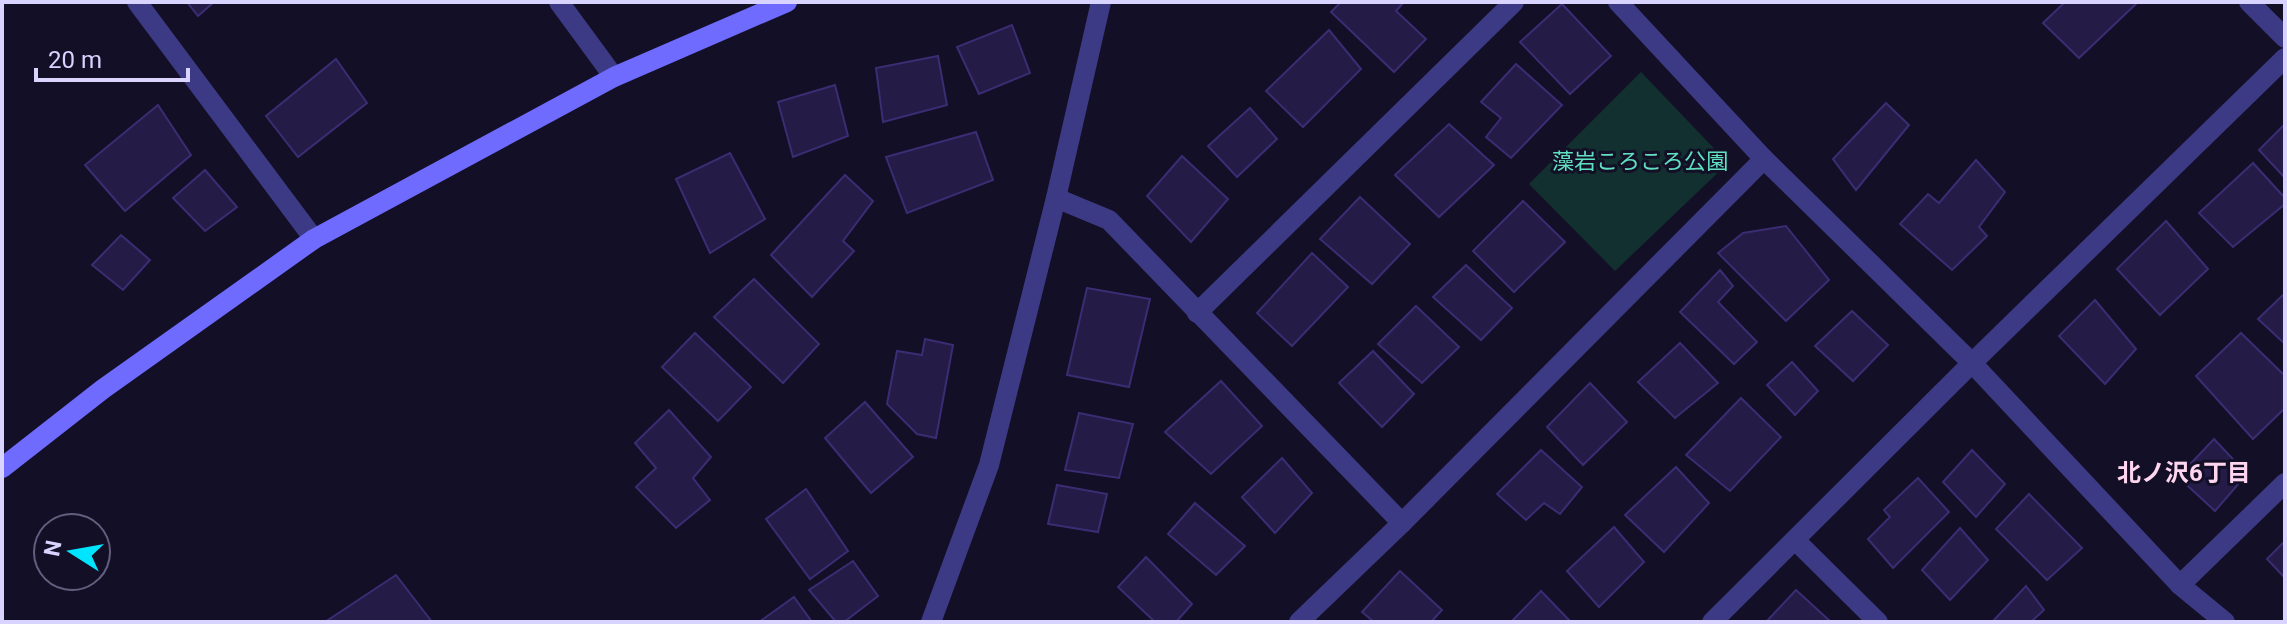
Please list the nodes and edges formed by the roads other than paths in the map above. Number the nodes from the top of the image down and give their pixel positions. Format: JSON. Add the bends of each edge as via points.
{"nodes":[{"id":1,"x":137,"y":2,"type":"edge"},
{"id":2,"x":559,"y":2,"type":"edge"},
{"id":3,"x":787,"y":2,"type":"edge"},
{"id":4,"x":1101,"y":2,"type":"edge"},
{"id":5,"x":1514,"y":2,"type":"edge"},
{"id":6,"x":1618,"y":2,"type":"edge"},
{"id":7,"x":2249,"y":2,"type":"edge"},
{"id":8,"x":2285,"y":38,"type":"edge"},
{"id":9,"x":2285,"y":58,"type":"edge"},
{"id":10,"x":614,"y":77,"type":"junction"},
{"id":11,"x":1764,"y":159,"type":"junction"},
{"id":12,"x":1056,"y":198,"type":"junction"},
{"id":13,"x":314,"y":239,"type":"junction"},
{"id":14,"x":1197,"y":313,"type":"junction"},
{"id":15,"x":1972,"y":363,"type":"junction"},
{"id":16,"x":2,"y":468,"type":"edge"},
{"id":17,"x":2285,"y":483,"type":"edge"},
{"id":18,"x":1402,"y":523,"type":"junction"},
{"id":19,"x":1795,"y":540,"type":"junction"},
{"id":20,"x":2180,"y":585,"type":"junction"},
{"id":21,"x":931,"y":622,"type":"edge"},
{"id":22,"x":1299,"y":622,"type":"edge"},
{"id":23,"x":1712,"y":622,"type":"edge"},
{"id":24,"x":1878,"y":622,"type":"edge"},
{"id":25,"x":2225,"y":622,"type":"edge"}],
"edges":[{"from":1,"to":13,"type":"street"},
{"from":2,"to":10,"type":"street"},
{"from":3,"to":10,"type":"street"},
{"from":4,"to":12,"type":"street"},
{"from":5,"to":14,"type":"street"},
{"from":6,"to":11,"type":"street"},
{"from":7,"to":8,"type":"street"},
{"from":9,"to":15,"type":"street"},
{"from":10,"to":13,"type":"street"},
{"from":11,"to":15,"type":"street"},
{"from":11,"to":18,"type":"street"},
{"from":12,"to":14,"type":"street","via":[[1109,220]]},
{"from":12,"to":21,"type":"street","via":[[989,465]]},
{"from":13,"to":16,"type":"street"},
{"from":14,"to":18,"type":"street"},
{"from":15,"to":19,"type":"street"},
{"from":15,"to":20,"type":"street"},
{"from":17,"to":20,"type":"street"},
{"from":18,"to":22,"type":"street"},
{"from":19,"to":23,"type":"street"},
{"from":19,"to":24,"type":"street"},
{"from":20,"to":25,"type":"street"}]}
